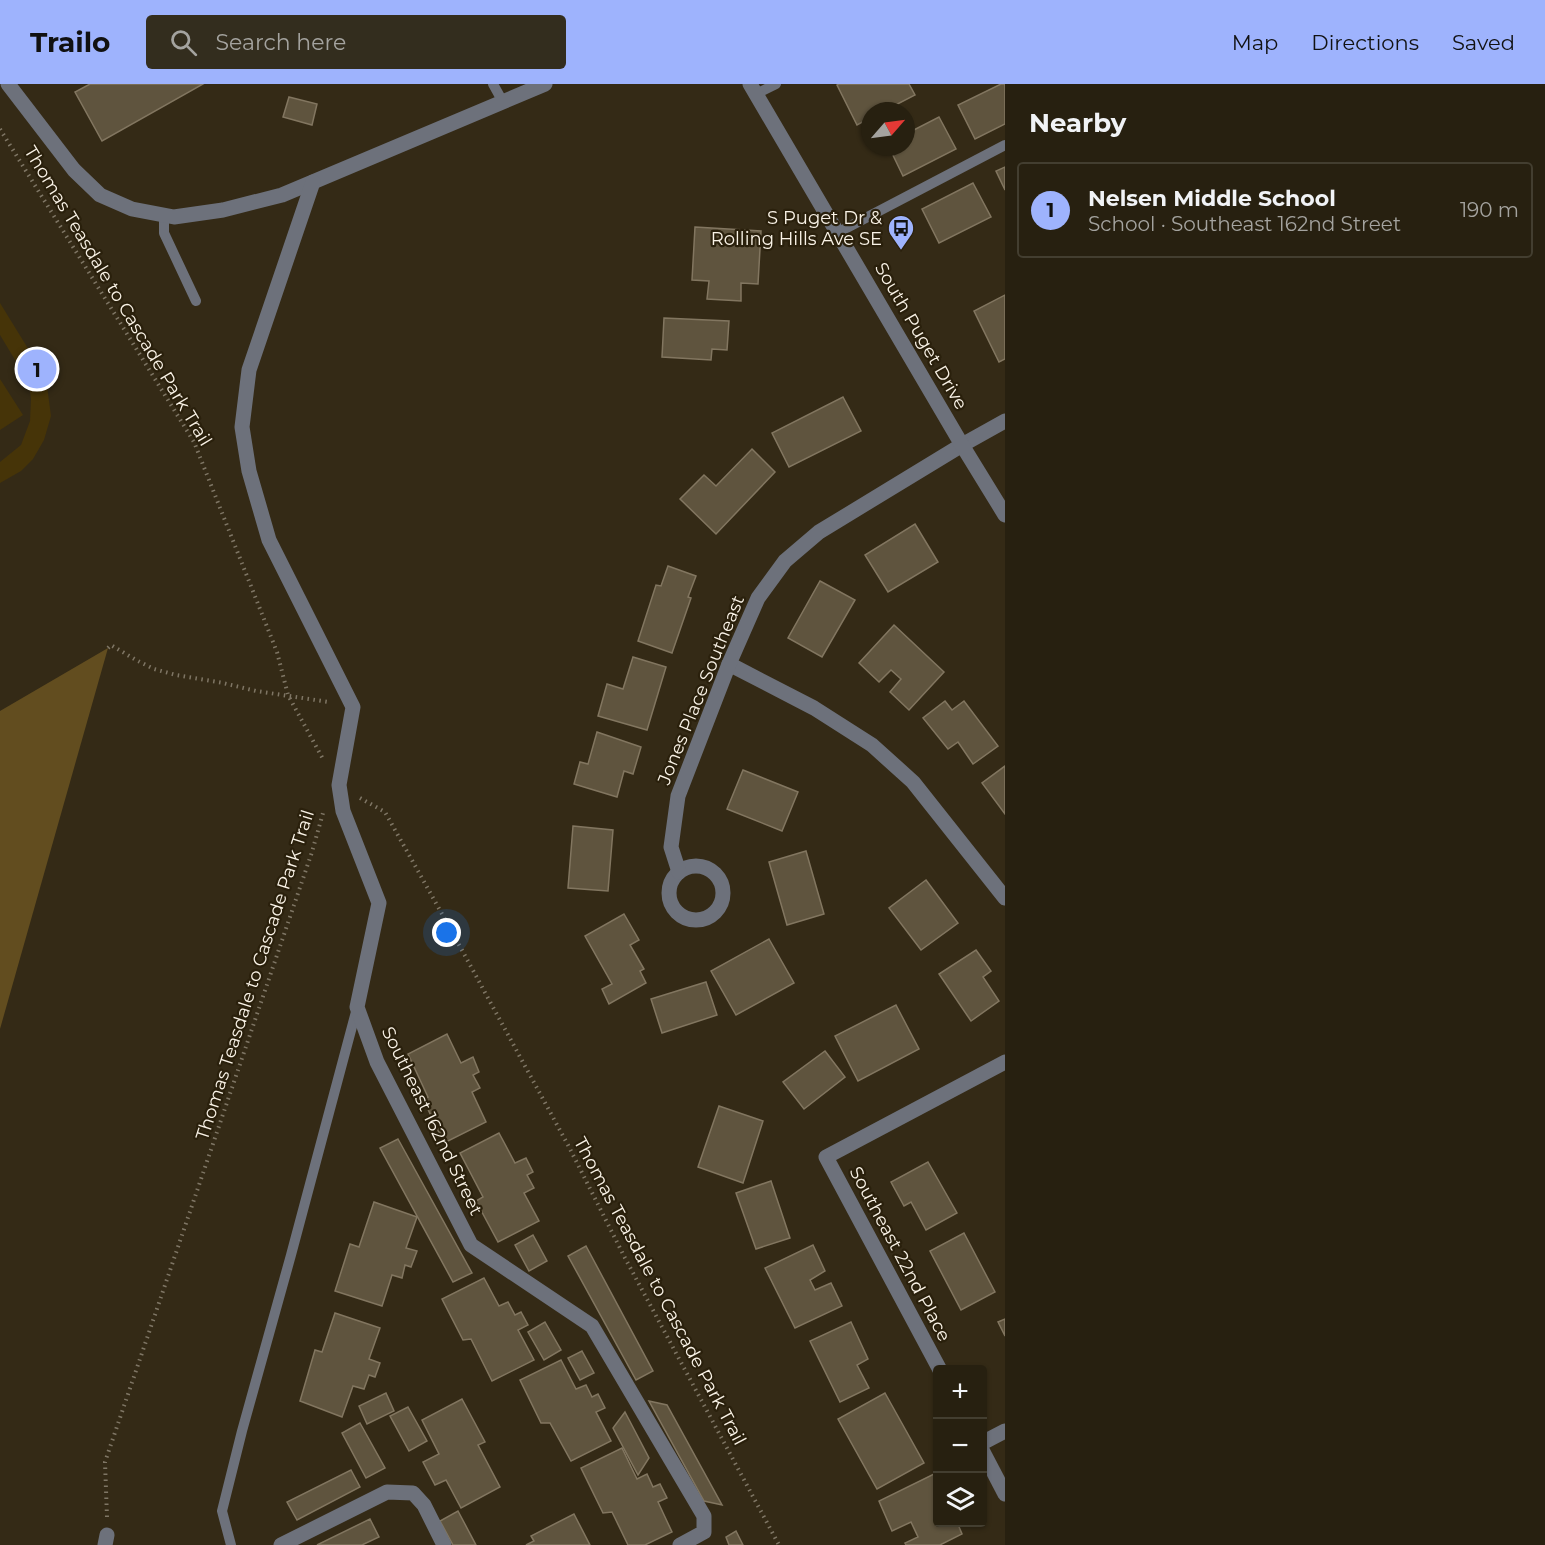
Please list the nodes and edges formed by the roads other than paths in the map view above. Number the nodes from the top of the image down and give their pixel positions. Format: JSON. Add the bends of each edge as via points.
{"nodes":[{"id":1,"x":8,"y":84,"type":"edge"},
{"id":2,"x":493,"y":84,"type":"edge"},
{"id":3,"x":545,"y":84,"type":"edge"},
{"id":4,"x":776,"y":84,"type":"edge"},
{"id":5,"x":753,"y":89,"type":"edge"},
{"id":6,"x":502,"y":102,"type":"junction"},
{"id":7,"x":1005,"y":145,"type":"edge"},
{"id":8,"x":313,"y":182,"type":"junction"},
{"id":9,"x":164,"y":215,"type":"junction"},
{"id":10,"x":837,"y":233,"type":"junction"},
{"id":11,"x":196,"y":301,"type":"dead end"},
{"id":12,"x":1005,"y":421,"type":"edge"},
{"id":13,"x":962,"y":445,"type":"junction"},
{"id":14,"x":1005,"y":515,"type":"edge"},
{"id":15,"x":729,"y":664,"type":"junction"},
{"id":16,"x":679,"y":872,"type":"dead end"},
{"id":17,"x":1005,"y":898,"type":"edge"},
{"id":18,"x":357,"y":1007,"type":"junction"},
{"id":19,"x":1005,"y":1062,"type":"edge"},
{"id":20,"x":936,"y":1365,"type":"edge"},
{"id":21,"x":1005,"y":1431,"type":"edge"},
{"id":22,"x":987,"y":1440,"type":"edge"},
{"id":23,"x":987,"y":1460,"type":"edge"},
{"id":24,"x":1005,"y":1494,"type":"edge"},
{"id":25,"x":231,"y":1545,"type":"edge"},
{"id":26,"x":281,"y":1545,"type":"edge"},
{"id":27,"x":444,"y":1545,"type":"edge"},
{"id":28,"x":680,"y":1545,"type":"edge"}],
"edges":[{"from":1,"to":9,"type":"street","via":[[74,170],[100,195],[132,209]]},
{"from":2,"to":6,"type":"lane"},
{"from":3,"to":6,"type":"street"},
{"from":4,"to":5,"type":"lane"},
{"from":5,"to":10,"type":"street","name":"South Puget Drive"},
{"from":6,"to":8,"type":"street"},
{"from":7,"to":10,"type":"lane"},
{"from":8,"to":9,"type":"street","via":[[282,195],[223,210]]},
{"from":8,"to":18,"type":"street","via":[[249,370],[242,427],[249,471],[269,540],[353,707],[339,785],[343,811],[379,903]]},
{"from":9,"to":11,"type":"lane","via":[[164,233]]},
{"from":10,"to":13,"type":"street","name":"South Puget Drive"},
{"from":12,"to":13,"type":"street","name":"Jones Place Southeast"},
{"from":13,"to":14,"type":"street","name":"South Puget Drive"},
{"from":13,"to":15,"type":"street","name":"Jones Place Southeast","via":[[819,532],[785,561],[758,598]]},
{"from":15,"to":16,"type":"street","name":"Jones Place Southeast","via":[[678,796],[671,847]]},
{"from":15,"to":17,"type":"street","via":[[814,708],[872,745],[913,782]]},
{"from":18,"to":25,"type":"lane","via":[[222,1511]]},
{"from":18,"to":28,"type":"street","name":"Southeast 162nd Street","via":[[377,1062],[471,1245],[592,1326],[704,1516],[704,1532]]},
{"from":19,"to":20,"type":"street","name":"Southeast 22nd Place","via":[[826,1156]]},
{"from":21,"to":22,"type":"street"},
{"from":23,"to":24,"type":"street"},
{"from":26,"to":27,"type":"street","via":[[387,1492],[413,1493],[424,1505]]}]}
